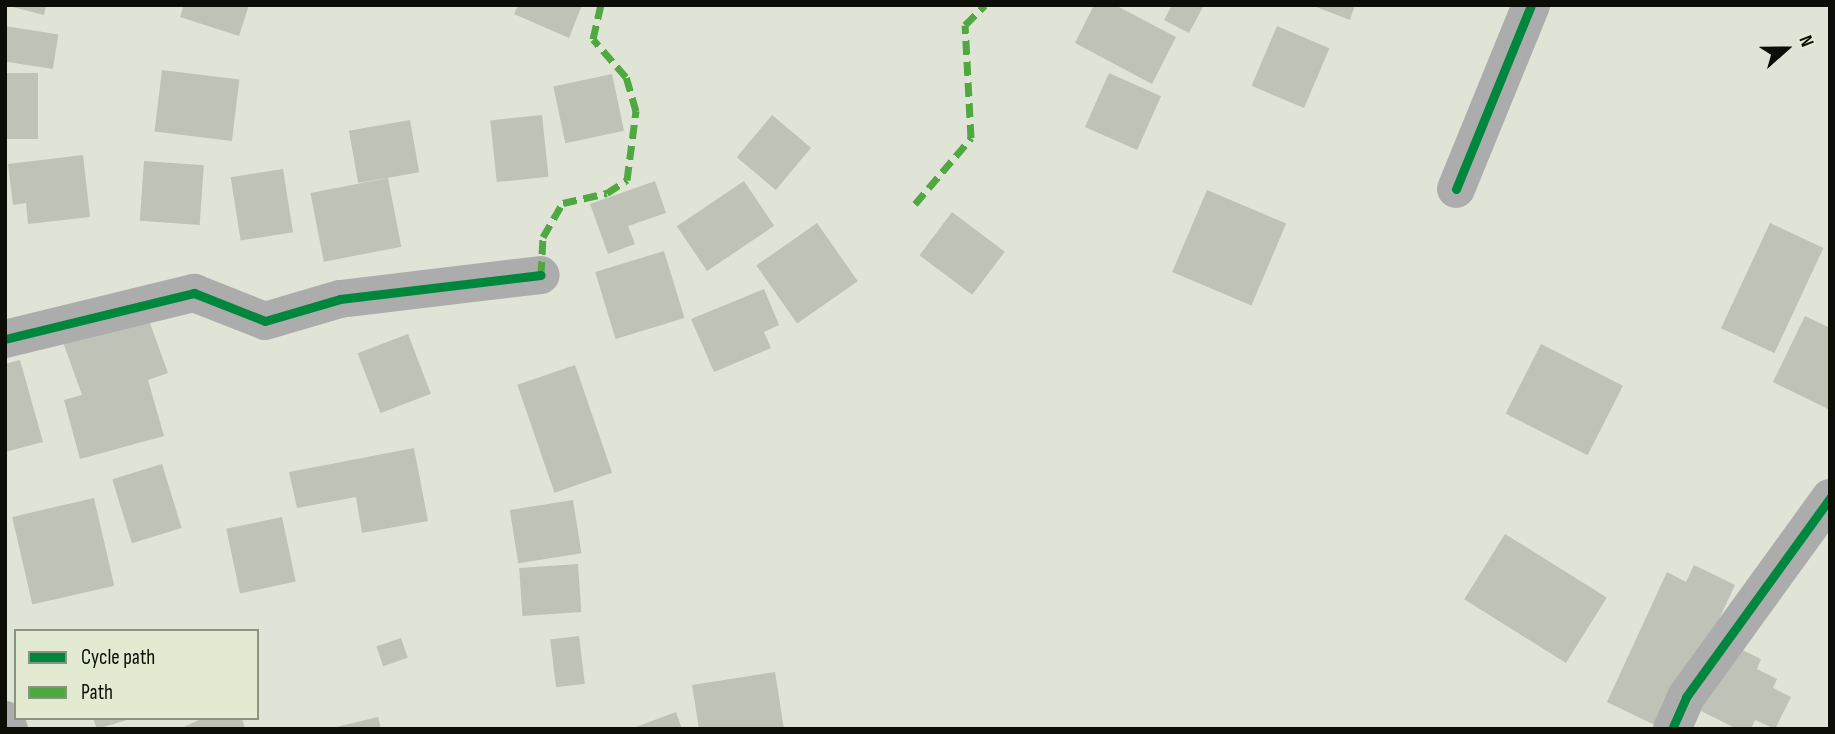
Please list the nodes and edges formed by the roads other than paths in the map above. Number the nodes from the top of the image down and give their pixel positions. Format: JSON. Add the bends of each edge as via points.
{"nodes":[{"id":1,"x":1531,"y":5,"type":"edge"},
{"id":2,"x":1456,"y":190,"type":"dead end"},
{"id":3,"x":541,"y":275,"type":"dead end"},
{"id":4,"x":5,"y":339,"type":"edge"},
{"id":5,"x":1830,"y":498,"type":"edge"},
{"id":6,"x":5,"y":720,"type":"edge"},
{"id":7,"x":9,"y":729,"type":"edge"},
{"id":8,"x":1672,"y":729,"type":"edge"}],
"edges":[{"from":1,"to":2,"type":"street"},
{"from":3,"to":4,"type":"street","via":[[340,299],[265,321],[194,293]]},
{"from":5,"to":8,"type":"street","via":[[1686,697]]},
{"from":6,"to":7,"type":"street"}]}
